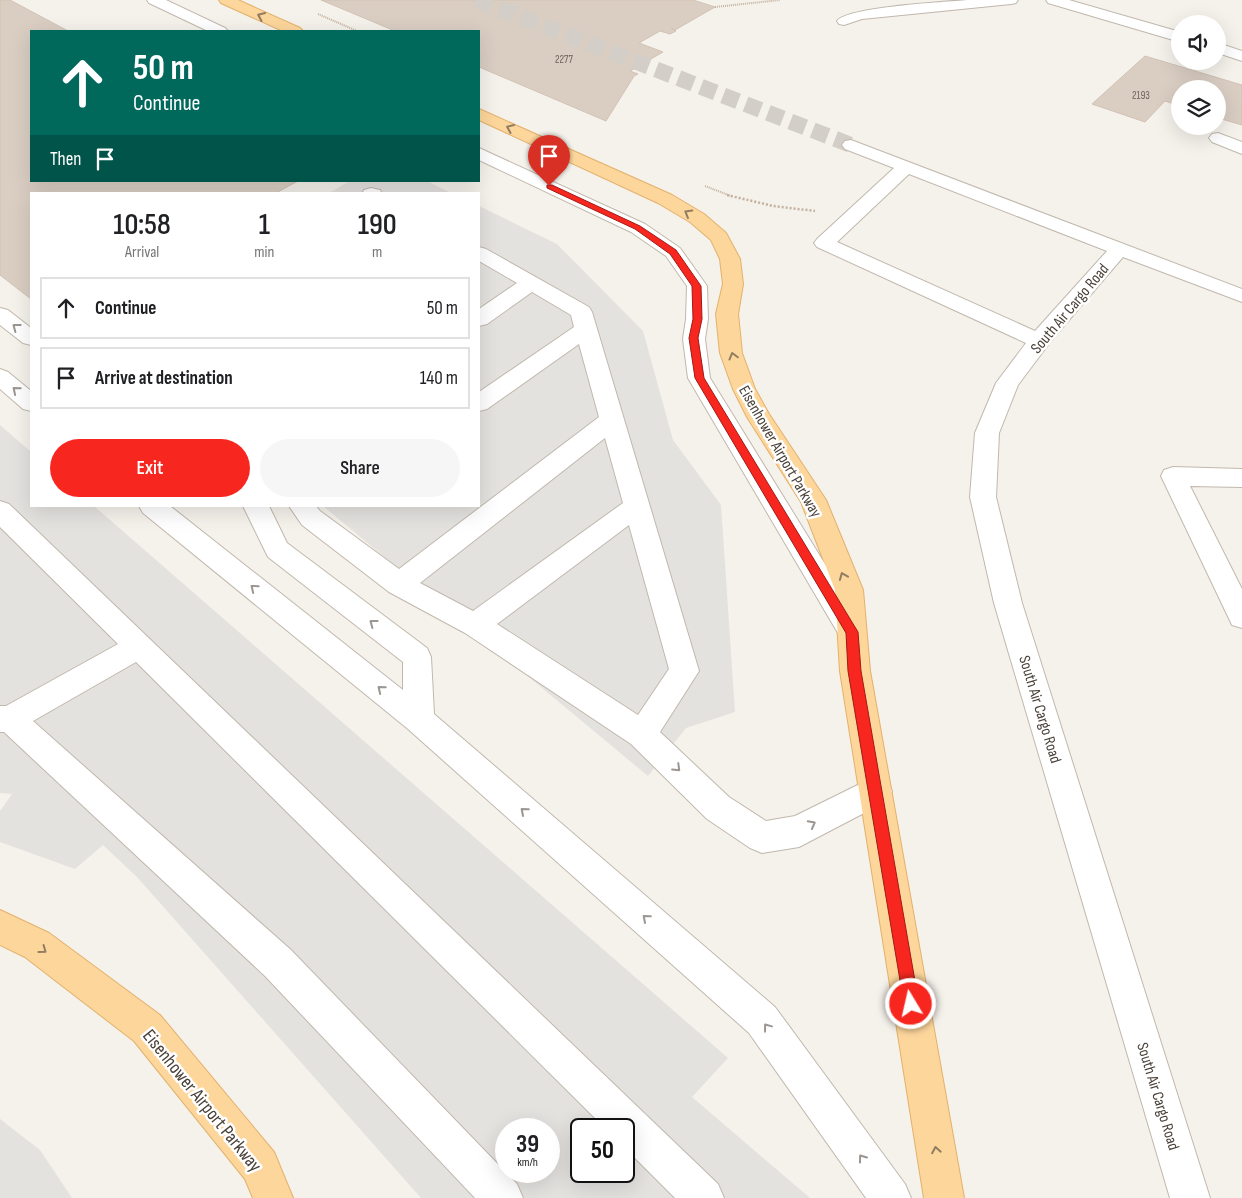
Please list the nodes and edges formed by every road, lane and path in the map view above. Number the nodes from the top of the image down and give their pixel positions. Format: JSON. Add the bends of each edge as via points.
{"nodes":[{"id":1,"x":154,"y":0,"type":"edge"},
{"id":2,"x":226,"y":0,"type":"edge"},
{"id":3,"x":780,"y":0,"type":"edge"},
{"id":4,"x":1011,"y":0,"type":"edge"},
{"id":5,"x":1053,"y":0,"type":"edge"},
{"id":6,"x":715,"y":7,"type":"dead end"},
{"id":7,"x":844,"y":20,"type":"dead end"},
{"id":8,"x":218,"y":30,"type":"edge"},
{"id":9,"x":294,"y":30,"type":"edge"},
{"id":10,"x":1171,"y":34,"type":"edge"},
{"id":11,"x":1226,"y":51,"type":"edge"},
{"id":12,"x":1242,"y":56,"type":"edge"},
{"id":13,"x":480,"y":114,"type":"edge"},
{"id":14,"x":1218,"y":138,"type":"dead end"},
{"id":15,"x":851,"y":145,"type":"tunnel mouth"},
{"id":16,"x":1242,"y":149,"type":"edge"},
{"id":17,"x":480,"y":153,"type":"edge"},
{"id":18,"x":906,"y":167,"type":"junction"},
{"id":19,"x":703,"y":185,"type":"dead end"},
{"id":20,"x":822,"y":211,"type":"dead end"},
{"id":21,"x":1119,"y":249,"type":"junction"},
{"id":22,"x":480,"y":254,"type":"edge"},
{"id":23,"x":531,"y":283,"type":"junction"},
{"id":24,"x":1242,"y":296,"type":"edge"},
{"id":25,"x":0,"y":314,"type":"edge"},
{"id":26,"x":480,"y":318,"type":"edge"},
{"id":27,"x":586,"y":329,"type":"junction"},
{"id":28,"x":30,"y":337,"type":"edge"},
{"id":29,"x":1039,"y":341,"type":"junction"},
{"id":30,"x":0,"y":377,"type":"edge"},
{"id":31,"x":30,"y":402,"type":"edge"},
{"id":32,"x":480,"y":402,"type":"edge"},
{"id":33,"x":612,"y":420,"type":"junction"},
{"id":34,"x":1242,"y":478,"type":"edge"},
{"id":35,"x":637,"y":506,"type":"junction"},
{"id":36,"x":256,"y":507,"type":"edge"},
{"id":37,"x":157,"y":508,"type":"edge"},
{"id":38,"x":314,"y":510,"type":"edge"},
{"id":39,"x":5,"y":524,"type":"edge"},
{"id":40,"x":399,"y":584,"type":"junction"},
{"id":41,"x":1242,"y":617,"type":"edge"},
{"id":42,"x":475,"y":625,"type":"junction"},
{"id":43,"x":852,"y":632,"type":"junction"},
{"id":44,"x":139,"y":646,"type":"junction"},
{"id":45,"x":5,"y":719,"type":"edge"},
{"id":46,"x":419,"y":720,"type":"junction"},
{"id":47,"x":642,"y":734,"type":"junction"},
{"id":48,"x":876,"y":790,"type":"junction"},
{"id":49,"x":0,"y":927,"type":"edge"},
{"id":50,"x":273,"y":1198,"type":"edge"},
{"id":51,"x":503,"y":1198,"type":"edge"},
{"id":52,"x":704,"y":1198,"type":"edge"},
{"id":53,"x":891,"y":1198,"type":"edge"},
{"id":54,"x":944,"y":1198,"type":"edge"},
{"id":55,"x":1190,"y":1198,"type":"edge"}],
"edges":[{"from":1,"to":8,"type":"street"},
{"from":9,"to":2,"type":"main road","one_way":true},
{"from":3,"to":6,"type":"path"},
{"from":4,"to":7,"type":"street","via":[[860,15]]},
{"from":5,"to":10,"type":"street"},
{"from":11,"to":12,"type":"street"},
{"from":43,"to":13,"type":"main road","name":"Eisenhower Airport Parkway","one_way":true,"via":[[849,590],[812,500],[747,396],[731,353],[727,314],[733,284],[730,259],[719,236],[666,199]]},
{"from":14,"to":16,"type":"street"},
{"from":15,"to":18,"type":"street"},
{"from":17,"to":43,"type":"street","via":[[638,228],[673,252],[697,286],[694,338],[699,378]]},
{"from":18,"to":21,"type":"street"},
{"from":18,"to":29,"type":"street","via":[[824,243]]},
{"from":19,"to":20,"type":"path","via":[[728,197],[797,210]]},
{"from":21,"to":24,"type":"street"},
{"from":21,"to":29,"type":"street","name":"South Air Cargo Road"},
{"from":22,"to":23,"type":"street"},
{"from":23,"to":26,"type":"street"},
{"from":23,"to":27,"type":"street","via":[[582,312]]},
{"from":28,"to":25,"type":"street","one_way":true},
{"from":27,"to":32,"type":"street"},
{"from":27,"to":33,"type":"street"},
{"from":29,"to":55,"type":"street","name":"South Air Cargo Road","via":[[1007,383],[987,433],[983,497],[1008,603]]},
{"from":31,"to":30,"type":"street","one_way":true},
{"from":33,"to":35,"type":"street"},
{"from":33,"to":40,"type":"street"},
{"from":34,"to":41,"type":"street","via":[[1173,476]]},
{"from":35,"to":42,"type":"street"},
{"from":35,"to":47,"type":"street","via":[[684,671]]},
{"from":46,"to":36,"type":"street","one_way":true,"via":[[417,657],[277,550]]},
{"from":46,"to":37,"type":"street","one_way":true},
{"from":38,"to":40,"type":"street"},
{"from":39,"to":44,"type":"street"},
{"from":40,"to":42,"type":"street"},
{"from":42,"to":47,"type":"street"},
{"from":43,"to":48,"type":"main road","name":"Eisenhower Airport Parkway","via":[[854,671]]},
{"from":44,"to":45,"type":"street"},
{"from":44,"to":52,"type":"street"},
{"from":45,"to":51,"type":"street","via":[[278,963]]},
{"from":53,"to":46,"type":"street","one_way":true,"via":[[762,1020]]},
{"from":47,"to":48,"type":"street","one_way":true,"via":[[718,808],[762,837],[799,831]]},
{"from":54,"to":48,"type":"main road","name":"Eisenhower Airport Parkway","one_way":true},
{"from":49,"to":50,"type":"main road","name":"Eisenhower Airport Parkway","one_way":true,"via":[[37,945],[147,1028],[260,1166]]}]}
